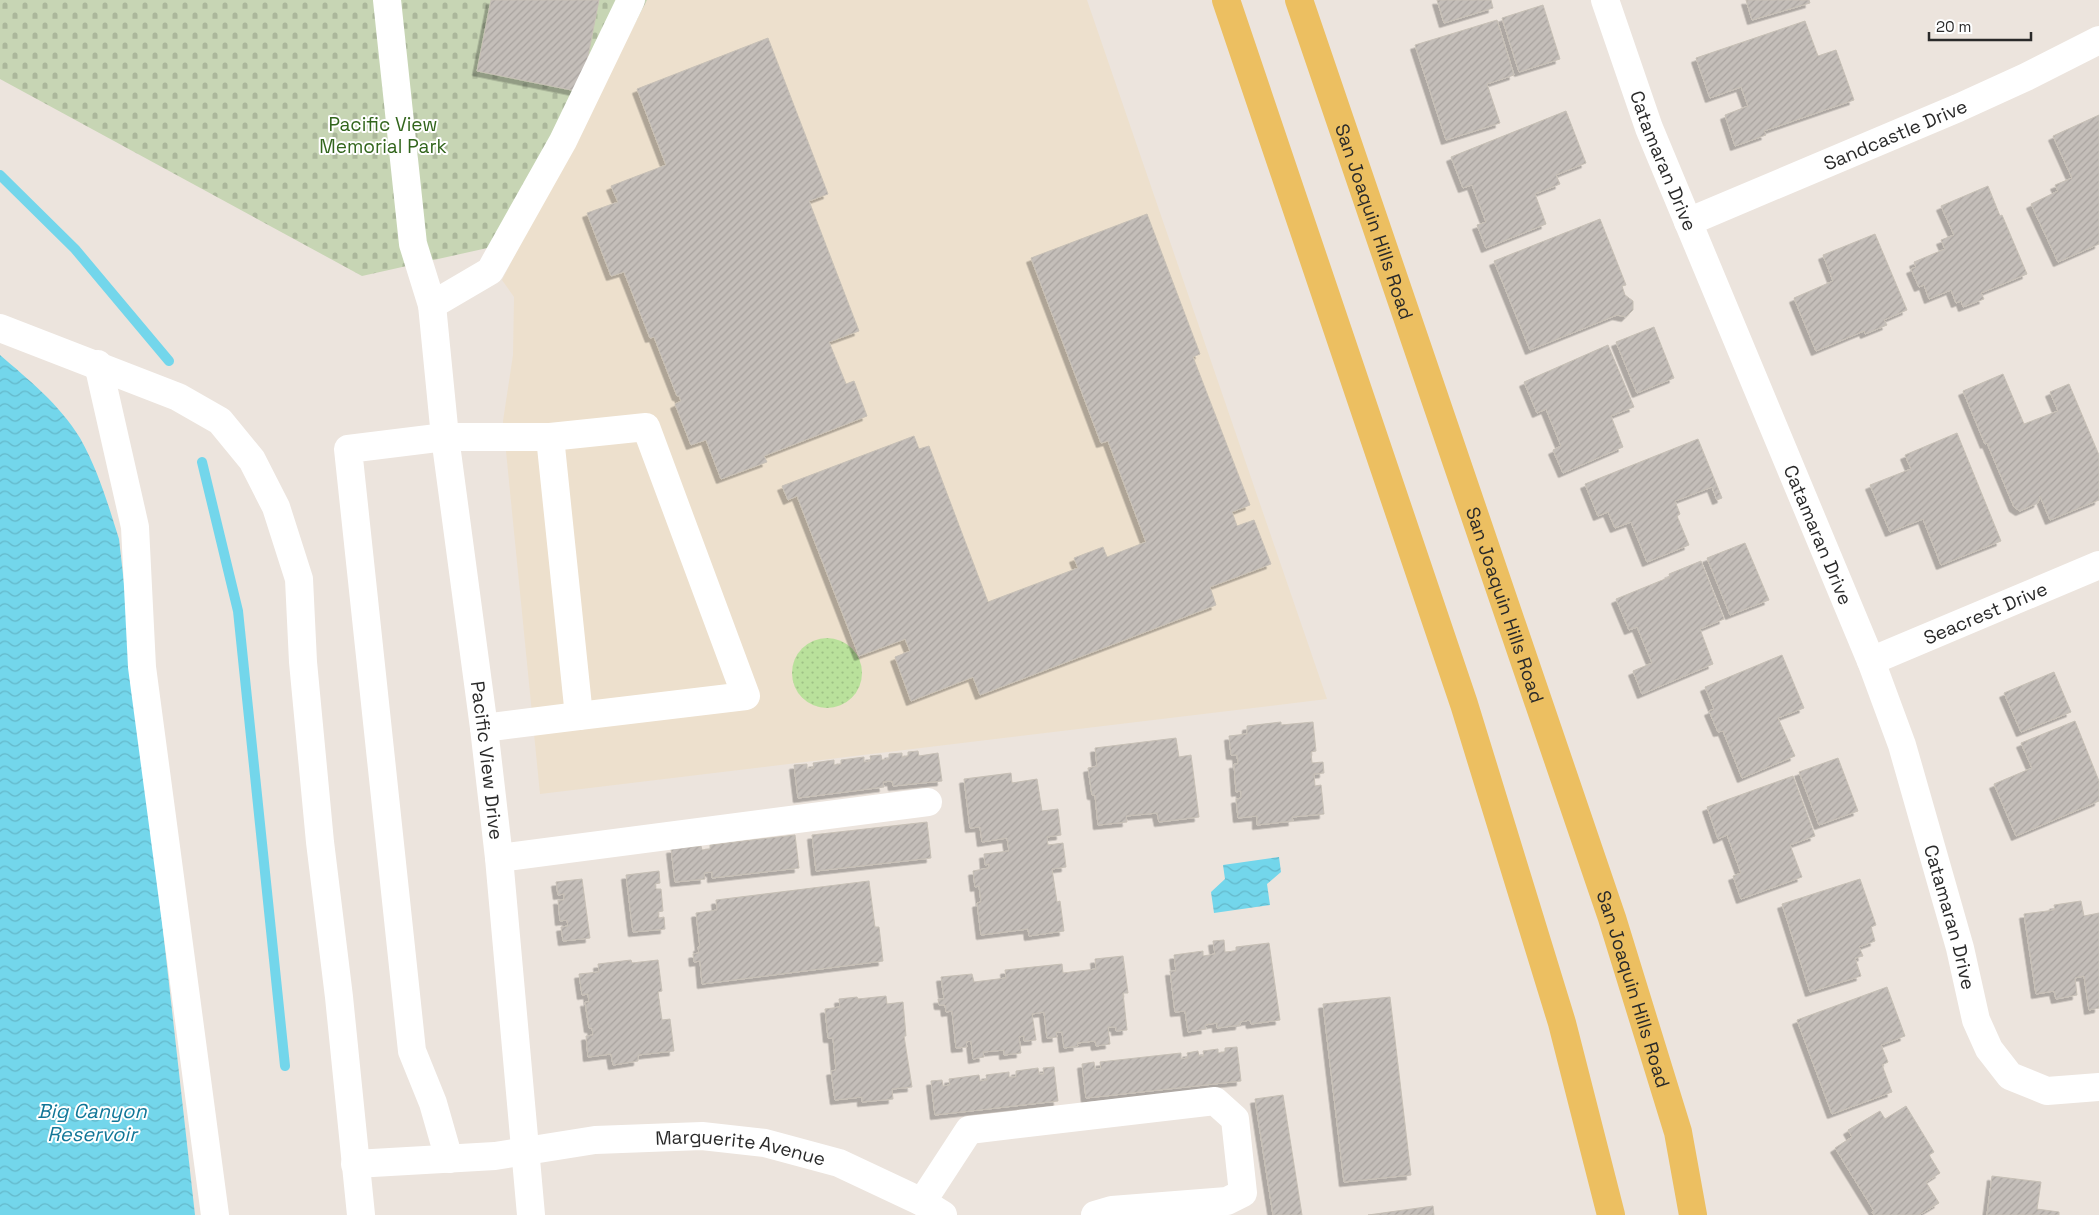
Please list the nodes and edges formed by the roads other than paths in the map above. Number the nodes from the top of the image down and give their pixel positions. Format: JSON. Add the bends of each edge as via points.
{"nodes":[{"id":1,"x":387,"y":0,"type":"edge"},
{"id":2,"x":631,"y":0,"type":"edge"},
{"id":3,"x":1226,"y":0,"type":"edge"},
{"id":4,"x":1299,"y":0,"type":"edge"},
{"id":5,"x":1605,"y":0,"type":"edge"},
{"id":6,"x":2099,"y":40,"type":"edge"},
{"id":7,"x":1688,"y":222,"type":"junction"},
{"id":8,"x":432,"y":305,"type":"junction"},
{"id":9,"x":0,"y":328,"type":"edge"},
{"id":10,"x":98,"y":364,"type":"junction"},
{"id":11,"x":445,"y":437,"type":"junction"},
{"id":12,"x":550,"y":437,"type":"junction"},
{"id":13,"x":2099,"y":565,"type":"edge"},
{"id":14,"x":1871,"y":661,"type":"junction"},
{"id":15,"x":579,"y":716,"type":"junction"},
{"id":16,"x":484,"y":728,"type":"junction"},
{"id":17,"x":928,"y":802,"type":"dead end"},
{"id":18,"x":499,"y":858,"type":"junction"},
{"id":19,"x":2099,"y":1087,"type":"edge"},
{"id":20,"x":524,"y":1152,"type":"junction"},
{"id":21,"x":449,"y":1159,"type":"junction"},
{"id":22,"x":355,"y":1164,"type":"junction"},
{"id":23,"x":932,"y":1208,"type":"edge"},
{"id":24,"x":215,"y":1215,"type":"edge"},
{"id":25,"x":361,"y":1215,"type":"edge"},
{"id":26,"x":531,"y":1215,"type":"edge"},
{"id":27,"x":1095,"y":1215,"type":"edge"},
{"id":28,"x":1611,"y":1215,"type":"edge"},
{"id":29,"x":1693,"y":1215,"type":"edge"}],
"edges":[{"from":1,"to":8,"type":"street","name":"Pacific View Drive","via":[[413,244]]},
{"from":2,"to":8,"type":"street","via":[[563,141],[490,271]]},
{"from":3,"to":28,"type":"main road","via":[[1464,704],[1562,1023]]},
{"from":4,"to":29,"type":"main road","name":"San Joaquin Hills Road","via":[[1612,918],[1678,1132]]},
{"from":5,"to":7,"type":"street","name":"Catamaran Drive","via":[[1649,128]]},
{"from":6,"to":7,"type":"street","name":"Sandcastle Drive","via":[[1958,108]]},
{"from":7,"to":14,"type":"street","name":"Catamaran Drive"},
{"from":8,"to":11,"type":"street","name":"Pacific View Drive"},
{"from":9,"to":10,"type":"street"},
{"from":10,"to":22,"type":"street","via":[[178,397],[220,421],[252,460],[276,507],[285,534],[299,579],[303,662],[320,842]]},
{"from":10,"to":24,"type":"street","via":[[135,527],[142,667]]},
{"from":11,"to":12,"type":"street"},
{"from":11,"to":16,"type":"street","name":"Pacific View Drive"},
{"from":11,"to":21,"type":"street","via":[[348,449],[412,1051],[433,1103]]},
{"from":12,"to":15,"type":"street"},
{"from":12,"to":15,"type":"street","via":[[646,427],[746,696]]},
{"from":13,"to":14,"type":"street","name":"Seacrest Drive"},
{"from":14,"to":19,"type":"street","name":"Catamaran Drive","via":[[1902,745],[1960,948],[1976,1020],[1989,1049],[2010,1076],[2047,1091]]},
{"from":15,"to":16,"type":"street"},
{"from":16,"to":18,"type":"street","name":"Pacific View Drive"},
{"from":17,"to":18,"type":"street"},
{"from":18,"to":20,"type":"street","name":"Pacific View Drive"},
{"from":20,"to":21,"type":"street","name":"Marguerite Avenue"},
{"from":20,"to":23,"type":"street","name":"Marguerite Avenue","via":[[595,1140],[702,1136],[764,1143],[839,1163]]},
{"from":20,"to":26,"type":"street","name":"Pacific View Drive"},
{"from":21,"to":22,"type":"street","name":"Marguerite Avenue"},
{"from":22,"to":25,"type":"street"},
{"from":23,"to":27,"type":"street","via":[[969,1130],[1214,1102],[1236,1119],[1243,1193],[1227,1201],[1112,1210]]}]}
